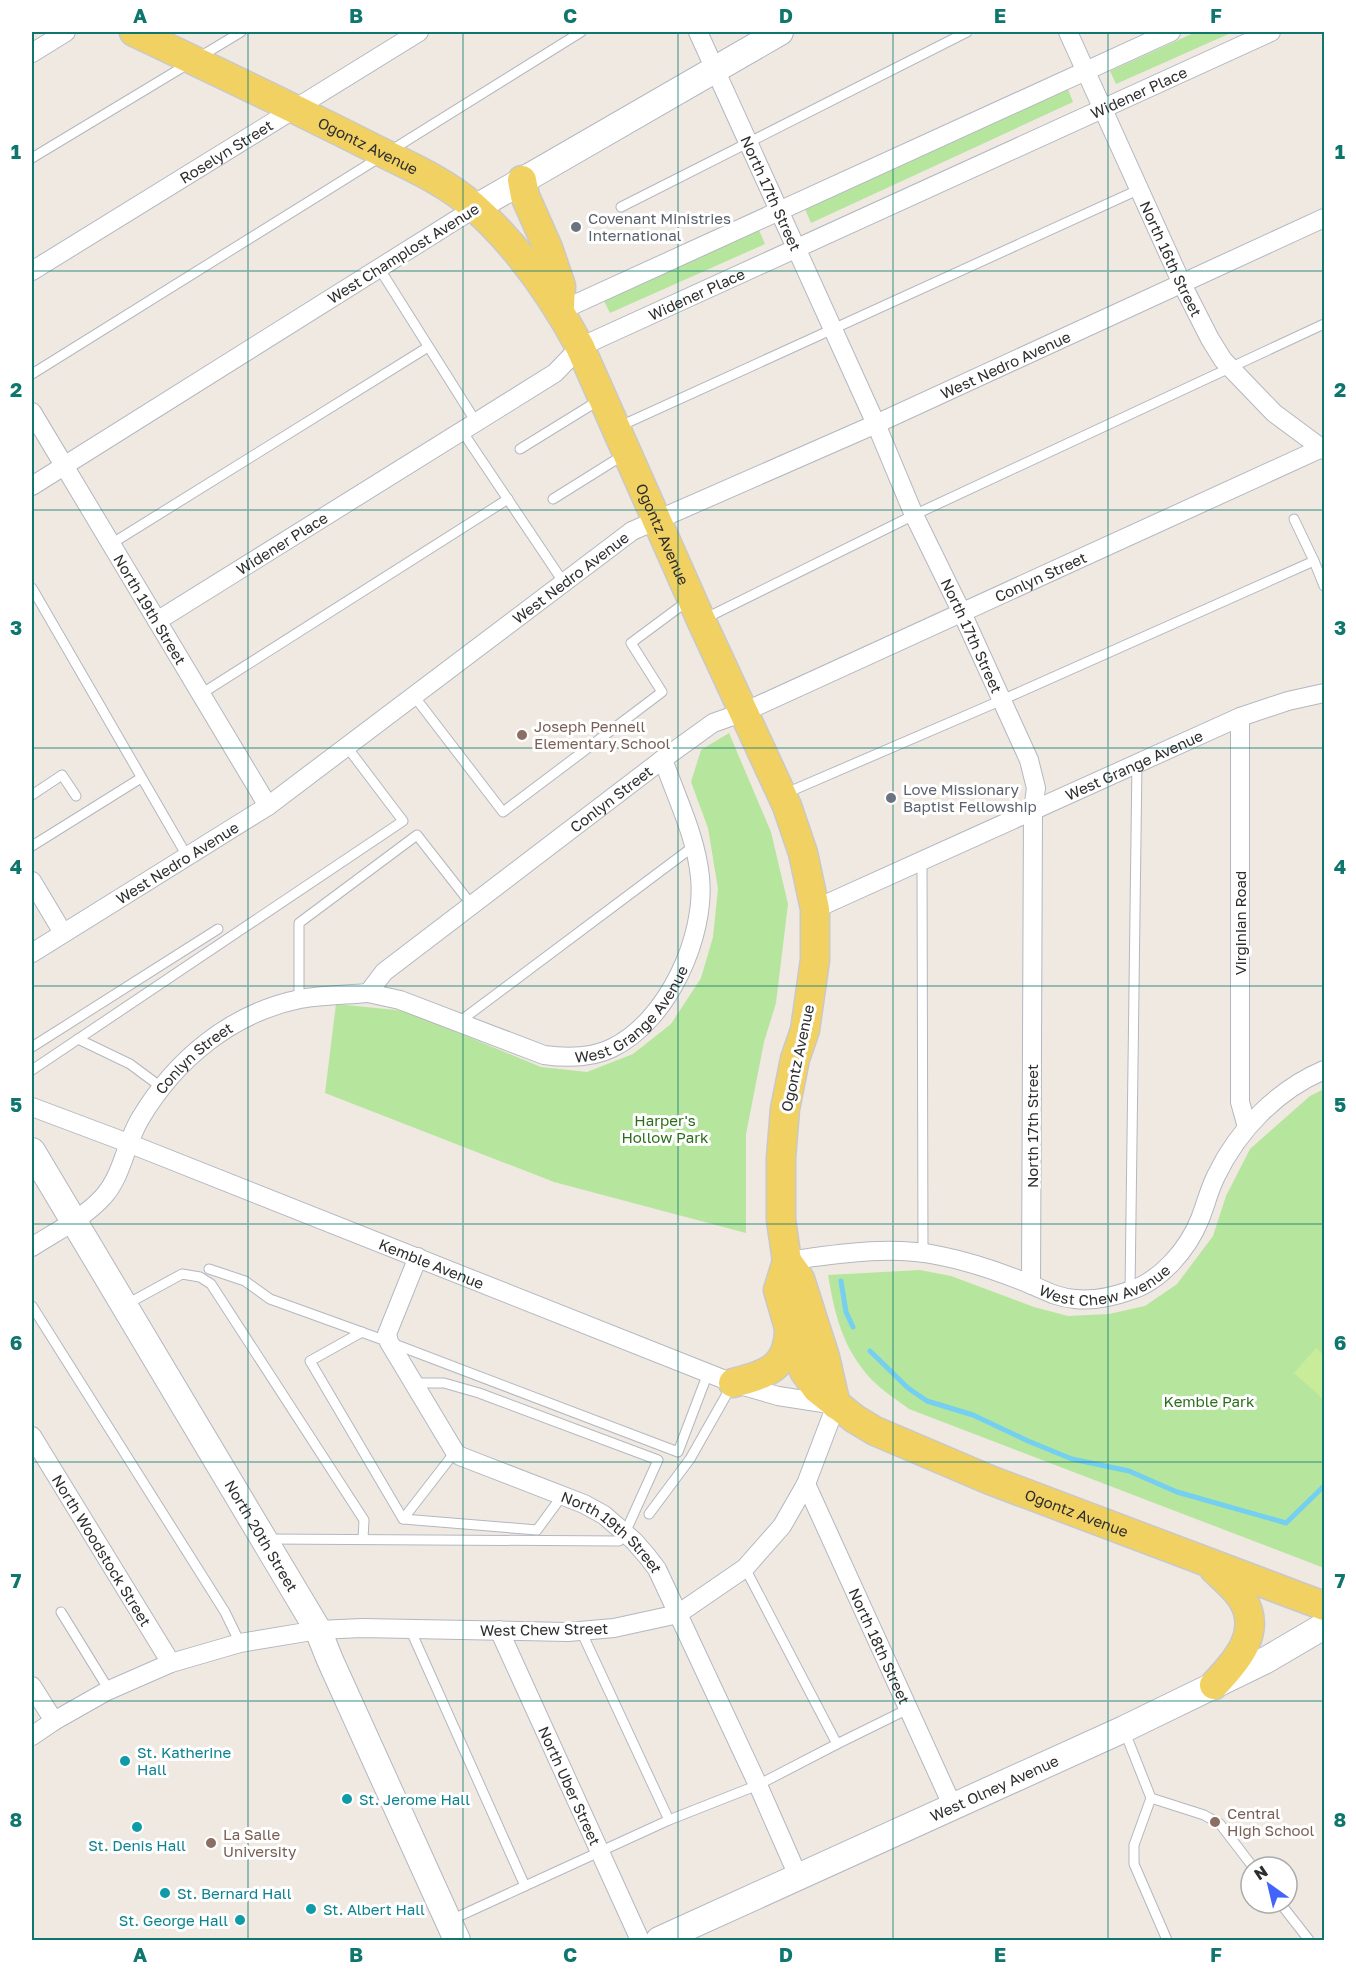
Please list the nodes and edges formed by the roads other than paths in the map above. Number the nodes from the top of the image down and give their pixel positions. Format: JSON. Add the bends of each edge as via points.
{"nodes":[{"id":1,"x":66,"y":32,"type":"edge"},
{"id":2,"x":134,"y":32,"type":"edge"},
{"id":3,"x":241,"y":32,"type":"edge"},
{"id":4,"x":419,"y":32,"type":"edge"},
{"id":5,"x":581,"y":32,"type":"edge"},
{"id":6,"x":698,"y":32,"type":"edge"},
{"id":7,"x":780,"y":32,"type":"edge"},
{"id":8,"x":967,"y":32,"type":"edge"},
{"id":9,"x":1068,"y":32,"type":"edge"},
{"id":10,"x":1171,"y":32,"type":"edge"},
{"id":11,"x":1271,"y":32,"type":"edge"},
{"id":12,"x":32,"y":53,"type":"edge"},
{"id":13,"x":195,"y":60,"type":"junction"},
{"id":14,"x":714,"y":70,"type":"junction"},
{"id":15,"x":1085,"y":71,"type":"junction"},
{"id":16,"x":294,"y":108,"type":"junction"},
{"id":17,"x":1102,"y":108,"type":"junction"},
{"id":18,"x":748,"y":141,"type":"junction"},
{"id":19,"x":384,"y":154,"type":"junction"},
{"id":20,"x":32,"y":158,"type":"edge"},
{"id":21,"x":522,"y":180,"type":"junction"},
{"id":22,"x":1140,"y":189,"type":"junction"},
{"id":23,"x":621,"y":207,"type":"dead end"},
{"id":24,"x":475,"y":208,"type":"junction"},
{"id":25,"x":779,"y":211,"type":"junction"},
{"id":26,"x":1324,"y":218,"type":"edge"},
{"id":27,"x":796,"y":248,"type":"junction"},
{"id":28,"x":379,"y":268,"type":"junction"},
{"id":29,"x":32,"y":271,"type":"edge"},
{"id":30,"x":1182,"y":284,"type":"junction"},
{"id":31,"x":560,"y":311,"type":"junction"},
{"id":32,"x":1324,"y":324,"type":"edge"},
{"id":33,"x":834,"y":330,"type":"junction"},
{"id":34,"x":428,"y":347,"type":"junction"},
{"id":35,"x":580,"y":347,"type":"junction"},
{"id":36,"x":1230,"y":368,"type":"junction"},
{"id":37,"x":32,"y":374,"type":"edge"},
{"id":38,"x":603,"y":398,"type":"junction"},
{"id":39,"x":32,"y":412,"type":"edge"},
{"id":40,"x":876,"y":424,"type":"junction"},
{"id":41,"x":469,"y":427,"type":"junction"},
{"id":42,"x":622,"y":440,"type":"junction"},
{"id":43,"x":520,"y":449,"type":"dead end"},
{"id":44,"x":1324,"y":449,"type":"edge"},
{"id":45,"x":64,"y":466,"type":"junction"},
{"id":46,"x":32,"y":486,"type":"edge"},
{"id":47,"x":508,"y":499,"type":"junction"},
{"id":48,"x":553,"y":499,"type":"dead end"},
{"id":49,"x":914,"y":515,"type":"junction"},
{"id":50,"x":1294,"y":519,"type":"dead end"},
{"id":51,"x":657,"y":522,"type":"junction"},
{"id":52,"x":111,"y":544,"type":"junction"},
{"id":53,"x":1314,"y":561,"type":"junction"},
{"id":54,"x":564,"y":583,"type":"junction"},
{"id":55,"x":1324,"y":586,"type":"edge"},
{"id":56,"x":32,"y":588,"type":"edge"},
{"id":57,"x":697,"y":609,"type":"junction"},
{"id":58,"x":962,"y":613,"type":"junction"},
{"id":59,"x":157,"y":621,"type":"junction"},
{"id":60,"x":1324,"y":693,"type":"edge"},
{"id":61,"x":201,"y":694,"type":"junction"},
{"id":62,"x":414,"y":696,"type":"junction"},
{"id":63,"x":1002,"y":700,"type":"junction"},
{"id":64,"x":744,"y":712,"type":"junction"},
{"id":65,"x":1240,"y":717,"type":"junction"},
{"id":66,"x":347,"y":747,"type":"junction"},
{"id":67,"x":663,"y":759,"type":"junction"},
{"id":68,"x":1137,"y":762,"type":"junction"},
{"id":69,"x":141,"y":778,"type":"junction"},
{"id":70,"x":32,"y":795,"type":"edge"},
{"id":71,"x":782,"y":795,"type":"junction"},
{"id":72,"x":76,"y":796,"type":"dead end"},
{"id":73,"x":268,"y":806,"type":"junction"},
{"id":74,"x":1033,"y":810,"type":"junction"},
{"id":75,"x":32,"y":846,"type":"edge"},
{"id":76,"x":694,"y":846,"type":"junction"},
{"id":77,"x":187,"y":856,"type":"junction"},
{"id":78,"x":922,"y":860,"type":"junction"},
{"id":79,"x":32,"y":881,"type":"edge"},
{"id":80,"x":471,"y":904,"type":"junction"},
{"id":81,"x":815,"y":909,"type":"junction"},
{"id":82,"x":218,"y":929,"type":"dead end"},
{"id":83,"x":63,"y":933,"type":"junction"},
{"id":84,"x":32,"y":952,"type":"edge"},
{"id":85,"x":368,"y":993,"type":"junction"},
{"id":86,"x":299,"y":1000,"type":"junction"},
{"id":87,"x":459,"y":1022,"type":"junction"},
{"id":88,"x":78,"y":1039,"type":"junction"},
{"id":89,"x":32,"y":1047,"type":"edge"},
{"id":90,"x":32,"y":1070,"type":"edge"},
{"id":91,"x":1324,"y":1070,"type":"edge"},
{"id":92,"x":161,"y":1087,"type":"junction"},
{"id":93,"x":32,"y":1107,"type":"edge"},
{"id":94,"x":1247,"y":1127,"type":"junction"},
{"id":95,"x":128,"y":1143,"type":"junction"},
{"id":96,"x":32,"y":1151,"type":"edge"},
{"id":97,"x":73,"y":1221,"type":"junction"},
{"id":98,"x":32,"y":1246,"type":"edge"},
{"id":99,"x":922,"y":1253,"type":"junction"},
{"id":100,"x":418,"y":1257,"type":"junction"},
{"id":101,"x":787,"y":1262,"type":"junction"},
{"id":102,"x":209,"y":1269,"type":"dead end"},
{"id":103,"x":1031,"y":1285,"type":"junction"},
{"id":104,"x":1130,"y":1291,"type":"junction"},
{"id":105,"x":124,"y":1305,"type":"junction"},
{"id":106,"x":32,"y":1306,"type":"edge"},
{"id":107,"x":789,"y":1328,"type":"junction"},
{"id":108,"x":362,"y":1332,"type":"junction"},
{"id":109,"x":389,"y":1342,"type":"junction"},
{"id":110,"x":721,"y":1378,"type":"junction"},
{"id":111,"x":414,"y":1383,"type":"junction"},
{"id":112,"x":836,"y":1405,"type":"junction"},
{"id":113,"x":32,"y":1436,"type":"edge"},
{"id":114,"x":455,"y":1452,"type":"junction"},
{"id":115,"x":806,"y":1484,"type":"junction"},
{"id":116,"x":562,"y":1496,"type":"junction"},
{"id":117,"x":649,"y":1514,"type":"dead end"},
{"id":118,"x":403,"y":1519,"type":"junction"},
{"id":119,"x":624,"y":1533,"type":"junction"},
{"id":120,"x":265,"y":1539,"type":"junction"},
{"id":121,"x":363,"y":1539,"type":"junction"},
{"id":122,"x":1209,"y":1563,"type":"junction"},
{"id":123,"x":745,"y":1568,"type":"junction"},
{"id":124,"x":1324,"y":1606,"type":"edge"},
{"id":125,"x":61,"y":1612,"type":"dead end"},
{"id":126,"x":678,"y":1614,"type":"junction"},
{"id":127,"x":1324,"y":1626,"type":"edge"},
{"id":128,"x":410,"y":1629,"type":"junction"},
{"id":129,"x":318,"y":1630,"type":"junction"},
{"id":130,"x":499,"y":1630,"type":"junction"},
{"id":131,"x":581,"y":1631,"type":"junction"},
{"id":132,"x":240,"y":1643,"type":"junction"},
{"id":133,"x":171,"y":1663,"type":"junction"},
{"id":134,"x":1214,"y":1684,"type":"junction"},
{"id":135,"x":32,"y":1686,"type":"edge"},
{"id":136,"x":109,"y":1690,"type":"junction"},
{"id":137,"x":908,"y":1709,"type":"junction"},
{"id":138,"x":54,"y":1721,"type":"junction"},
{"id":139,"x":1124,"y":1729,"type":"junction"},
{"id":140,"x":32,"y":1736,"type":"edge"},
{"id":141,"x":837,"y":1744,"type":"junction"},
{"id":142,"x":758,"y":1785,"type":"junction"},
{"id":143,"x":1151,"y":1798,"type":"junction"},
{"id":144,"x":953,"y":1807,"type":"junction"},
{"id":145,"x":669,"y":1820,"type":"junction"},
{"id":146,"x":600,"y":1852,"type":"junction"},
{"id":147,"x":1244,"y":1855,"type":"edge"},
{"id":148,"x":798,"y":1876,"type":"junction"},
{"id":149,"x":525,"y":1886,"type":"junction"},
{"id":150,"x":1289,"y":1915,"type":"edge"},
{"id":151,"x":452,"y":1931,"type":"edge"},
{"id":152,"x":640,"y":1941,"type":"edge"},
{"id":153,"x":659,"y":1941,"type":"edge"},
{"id":154,"x":1167,"y":1941,"type":"edge"},
{"id":155,"x":1309,"y":1941,"type":"edge"}],
"edges":[{"from":1,"to":12,"type":"street"},
{"from":2,"to":13,"type":"main road","name":"Ogontz Avenue"},
{"from":3,"to":13,"type":"lane"},
{"from":4,"to":16,"type":"street","name":"Roselyn Street"},
{"from":5,"to":19,"type":"lane"},
{"from":6,"to":14,"type":"street","name":"North 17th Street"},
{"from":7,"to":14,"type":"street","name":"West Champlost Avenue"},
{"from":8,"to":18,"type":"lane"},
{"from":9,"to":15,"type":"street","name":"North 16th Street"},
{"from":10,"to":15,"type":"street"},
{"from":11,"to":17,"type":"street","name":"Widener Place"},
{"from":13,"to":16,"type":"main road","name":"Ogontz Avenue"},
{"from":13,"to":20,"type":"lane"},
{"from":14,"to":18,"type":"street","name":"North 17th Street"},
{"from":14,"to":21,"type":"street","name":"West Champlost Avenue"},
{"from":15,"to":17,"type":"street","name":"North 16th Street"},
{"from":15,"to":25,"type":"street"},
{"from":16,"to":19,"type":"main road","name":"Ogontz Avenue"},
{"from":16,"to":29,"type":"street","name":"Roselyn Street"},
{"from":17,"to":22,"type":"street","name":"North 16th Street"},
{"from":17,"to":27,"type":"street","name":"Widener Place"},
{"from":18,"to":23,"type":"lane"},
{"from":18,"to":25,"type":"street","name":"North 17th Street"},
{"from":19,"to":24,"type":"main road","name":"Ogontz Avenue","via":[[432,177]]},
{"from":19,"to":37,"type":"lane"},
{"from":21,"to":24,"type":"street","name":"West Champlost Avenue"},
{"from":21,"to":31,"type":"main road","via":[[561,286]]},
{"from":22,"to":30,"type":"street","name":"North 16th Street"},
{"from":22,"to":33,"type":"lane"},
{"from":24,"to":28,"type":"street","name":"West Champlost Avenue"},
{"from":24,"to":31,"type":"main road","name":"Ogontz Avenue","via":[[523,260]]},
{"from":25,"to":27,"type":"street","name":"North 17th Street"},
{"from":25,"to":31,"type":"street"},
{"from":26,"to":30,"type":"street","name":"West Nedro Avenue"},
{"from":27,"to":33,"type":"street","name":"North 17th Street"},
{"from":27,"to":35,"type":"street","name":"Widener Place"},
{"from":28,"to":34,"type":"lane"},
{"from":28,"to":45,"type":"street","name":"West Champlost Avenue"},
{"from":30,"to":36,"type":"street","name":"North 16th Street"},
{"from":30,"to":40,"type":"street","name":"West Nedro Avenue"},
{"from":31,"to":35,"type":"main road","name":"Ogontz Avenue"},
{"from":32,"to":36,"type":"lane"},
{"from":33,"to":40,"type":"street","name":"North 17th Street"},
{"from":33,"to":42,"type":"lane"},
{"from":34,"to":41,"type":"lane"},
{"from":34,"to":52,"type":"lane"},
{"from":35,"to":38,"type":"main road","name":"Ogontz Avenue"},
{"from":35,"to":41,"type":"street","name":"Widener Place","via":[[555,373]]},
{"from":36,"to":44,"type":"street","name":"North 16th Street","via":[[1274,413]]},
{"from":36,"to":49,"type":"lane"},
{"from":38,"to":42,"type":"main road","name":"Ogontz Avenue"},
{"from":38,"to":43,"type":"lane"},
{"from":39,"to":45,"type":"street","name":"North 19th Street"},
{"from":40,"to":49,"type":"street","name":"North 17th Street"},
{"from":40,"to":51,"type":"street","name":"West Nedro Avenue"},
{"from":41,"to":47,"type":"lane"},
{"from":41,"to":59,"type":"street","name":"Widener Place"},
{"from":42,"to":48,"type":"lane"},
{"from":42,"to":51,"type":"main road","name":"Ogontz Avenue"},
{"from":44,"to":58,"type":"street","name":"Conlyn Street"},
{"from":45,"to":46,"type":"street","name":"West Champlost Avenue"},
{"from":45,"to":52,"type":"street","name":"North 19th Street"},
{"from":47,"to":54,"type":"lane"},
{"from":47,"to":61,"type":"lane"},
{"from":49,"to":57,"type":"lane"},
{"from":49,"to":58,"type":"street","name":"North 17th Street"},
{"from":50,"to":53,"type":"lane"},
{"from":51,"to":54,"type":"street","name":"West Nedro Avenue","via":[[632,531]]},
{"from":51,"to":57,"type":"main road","name":"Ogontz Avenue"},
{"from":52,"to":59,"type":"street","name":"North 19th Street"},
{"from":53,"to":55,"type":"lane"},
{"from":53,"to":63,"type":"lane"},
{"from":54,"to":62,"type":"street","name":"West Nedro Avenue"},
{"from":56,"to":69,"type":"lane"},
{"from":57,"to":62,"type":"lane","via":[[631,643],[662,692],[503,812]]},
{"from":57,"to":64,"type":"main road","name":"Ogontz Avenue"},
{"from":58,"to":63,"type":"street","name":"North 17th Street"},
{"from":58,"to":64,"type":"street","name":"Conlyn Street"},
{"from":59,"to":61,"type":"street","name":"North 19th Street"},
{"from":60,"to":65,"type":"street","name":"West Grange Avenue"},
{"from":61,"to":73,"type":"street","name":"North 19th Street"},
{"from":62,"to":66,"type":"street","name":"West Nedro Avenue"},
{"from":63,"to":71,"type":"lane"},
{"from":63,"to":74,"type":"street","name":"North 17th Street","via":[[1029,760],[1036,788]]},
{"from":64,"to":67,"type":"street","name":"Conlyn Street","via":[[713,723]]},
{"from":64,"to":71,"type":"main road","name":"Ogontz Avenue"},
{"from":65,"to":68,"type":"street","name":"West Grange Avenue"},
{"from":65,"to":94,"type":"street","name":"Virginian Road","via":[[1240,1102]]},
{"from":66,"to":73,"type":"street","name":"West Nedro Avenue"},
{"from":66,"to":88,"type":"lane","via":[[404,820]]},
{"from":67,"to":76,"type":"street","name":"West Grange Avenue"},
{"from":67,"to":80,"type":"street","name":"Conlyn Street"},
{"from":68,"to":74,"type":"street","name":"West Grange Avenue"},
{"from":68,"to":104,"type":"lane"},
{"from":69,"to":75,"type":"lane"},
{"from":69,"to":77,"type":"lane"},
{"from":70,"to":72,"type":"lane","via":[[62,776]]},
{"from":71,"to":81,"type":"main road","name":"Ogontz Avenue","via":[[803,853]]},
{"from":73,"to":77,"type":"street","name":"West Nedro Avenue"},
{"from":74,"to":78,"type":"street","name":"West Grange Avenue"},
{"from":74,"to":103,"type":"street","name":"North 17th Street"},
{"from":76,"to":87,"type":"lane"},
{"from":76,"to":87,"type":"street","name":"West Grange Avenue","via":[[700,875],[698,924],[687,960],[666,997],[641,1028],[612,1048],[562,1057],[544,1055]]},
{"from":77,"to":83,"type":"street","name":"West Nedro Avenue"},
{"from":78,"to":81,"type":"street","name":"West Grange Avenue"},
{"from":78,"to":99,"type":"lane"},
{"from":79,"to":83,"type":"street"},
{"from":80,"to":85,"type":"street","name":"Conlyn Street","via":[[384,972]]},
{"from":80,"to":86,"type":"lane","via":[[417,835],[299,923]]},
{"from":81,"to":101,"type":"main road","name":"Ogontz Avenue","via":[[816,960],[783,1129],[781,1220]]},
{"from":82,"to":89,"type":"lane"},
{"from":83,"to":84,"type":"street","name":"West Nedro Avenue"},
{"from":85,"to":86,"type":"street","name":"Conlyn Street"},
{"from":85,"to":87,"type":"street","name":"West Grange Avenue","via":[[400,1000]]},
{"from":86,"to":92,"type":"street","name":"Conlyn Street","via":[[240,1020],[188,1058]]},
{"from":88,"to":90,"type":"lane"},
{"from":88,"to":92,"type":"lane","via":[[130,1064]]},
{"from":91,"to":94,"type":"street","name":"West Chew Avenue","via":[[1264,1108]]},
{"from":92,"to":95,"type":"street","name":"Conlyn Street"},
{"from":93,"to":95,"type":"street","name":"Kemble Avenue"},
{"from":94,"to":104,"type":"street","name":"West Chew Avenue","via":[[1216,1174],[1200,1219],[1172,1264]]},
{"from":95,"to":97,"type":"street","name":"Conlyn Street","via":[[114,1182],[94,1206]]},
{"from":95,"to":100,"type":"street","name":"Kemble Avenue"},
{"from":96,"to":97,"type":"street","name":"North 20th Street"},
{"from":97,"to":98,"type":"street","name":"Conlyn Street"},
{"from":97,"to":105,"type":"street","name":"North 20th Street"},
{"from":99,"to":101,"type":"street","name":"West Chew Avenue","via":[[871,1250]]},
{"from":99,"to":103,"type":"street","name":"West Chew Avenue","via":[[974,1264]]},
{"from":100,"to":109,"type":"street","via":[[387,1334]]},
{"from":100,"to":110,"type":"street","name":"Kemble Avenue"},
{"from":101,"to":107,"type":"main road","name":"Ogontz Avenue","via":[[778,1290]]},
{"from":101,"to":112,"type":"main road","name":"Ogontz Avenue","via":[[800,1279]]},
{"from":102,"to":108,"type":"lane","via":[[245,1281],[270,1299]]},
{"from":103,"to":104,"type":"street","name":"West Chew Avenue","via":[[1075,1299]]},
{"from":105,"to":120,"type":"street","name":"North 20th Street"},
{"from":105,"to":121,"type":"lane","via":[[182,1274],[212,1284],[364,1520]]},
{"from":106,"to":132,"type":"lane","via":[[225,1612]]},
{"from":107,"to":110,"type":"main road","via":[[786,1354],[780,1363],[757,1377]]},
{"from":107,"to":112,"type":"main road","name":"Ogontz Avenue","via":[[804,1371]]},
{"from":108,"to":109,"type":"lane"},
{"from":108,"to":118,"type":"lane","via":[[310,1361]]},
{"from":109,"to":110,"type":"lane","via":[[678,1452]]},
{"from":109,"to":111,"type":"street"},
{"from":110,"to":112,"type":"street","name":"Kemble Avenue","via":[[778,1396]]},
{"from":110,"to":117,"type":"lane","via":[[690,1459]]},
{"from":111,"to":114,"type":"street"},
{"from":111,"to":119,"type":"lane","via":[[444,1383],[479,1393],[658,1460]]},
{"from":112,"to":115,"type":"street","name":"West Chew Street"},
{"from":112,"to":122,"type":"main road","name":"Ogontz Avenue","via":[[875,1431],[905,1444]]},
{"from":113,"to":133,"type":"street","name":"North Woodstock Street"},
{"from":114,"to":116,"type":"street","name":"North 19th Street"},
{"from":114,"to":118,"type":"lane"},
{"from":115,"to":123,"type":"street","name":"West Chew Street","via":[[782,1526]]},
{"from":115,"to":137,"type":"street","name":"North 18th Street"},
{"from":116,"to":118,"type":"lane","via":[[537,1530]]},
{"from":116,"to":119,"type":"street","name":"North 19th Street","via":[[604,1515]]},
{"from":119,"to":121,"type":"lane","via":[[619,1541]]},
{"from":119,"to":126,"type":"street","name":"North 19th Street","via":[[657,1569]]},
{"from":120,"to":121,"type":"lane"},
{"from":120,"to":129,"type":"street","name":"North 20th Street"},
{"from":122,"to":124,"type":"main road","name":"Ogontz Avenue"},
{"from":122,"to":134,"type":"main road","via":[[1242,1597],[1250,1627],[1243,1652]]},
{"from":123,"to":126,"type":"street","name":"West Chew Street"},
{"from":123,"to":141,"type":"lane"},
{"from":125,"to":136,"type":"lane"},
{"from":126,"to":131,"type":"street","name":"West Chew Street"},
{"from":126,"to":142,"type":"street","name":"North 19th Street"},
{"from":127,"to":134,"type":"street","name":"West Olney Avenue","via":[[1266,1660]]},
{"from":128,"to":129,"type":"street","name":"West Chew Street"},
{"from":128,"to":130,"type":"street","name":"West Chew Street"},
{"from":128,"to":149,"type":"lane"},
{"from":129,"to":132,"type":"street"},
{"from":129,"to":151,"type":"street","name":"North 20th Street"},
{"from":130,"to":131,"type":"street","name":"West Chew Street"},
{"from":130,"to":146,"type":"street","name":"North Uber Street"},
{"from":131,"to":145,"type":"lane"},
{"from":132,"to":133,"type":"street"},
{"from":133,"to":136,"type":"street"},
{"from":134,"to":139,"type":"street","name":"West Olney Avenue"},
{"from":135,"to":138,"type":"street"},
{"from":136,"to":138,"type":"street"},
{"from":137,"to":141,"type":"lane"},
{"from":137,"to":144,"type":"street","name":"North 18th Street"},
{"from":138,"to":140,"type":"street"},
{"from":139,"to":143,"type":"lane"},
{"from":139,"to":144,"type":"street","name":"West Olney Avenue"},
{"from":141,"to":142,"type":"lane"},
{"from":142,"to":145,"type":"lane"},
{"from":142,"to":148,"type":"street","name":"North 19th Street"},
{"from":143,"to":147,"type":"lane","via":[[1220,1824]]},
{"from":143,"to":154,"type":"lane","via":[[1134,1845],[1134,1864]]},
{"from":144,"to":148,"type":"street","name":"West Olney Avenue"},
{"from":145,"to":146,"type":"lane"},
{"from":146,"to":149,"type":"lane"},
{"from":146,"to":152,"type":"street","name":"North Uber Street"},
{"from":148,"to":153,"type":"street","name":"West Olney Avenue"},
{"from":149,"to":151,"type":"lane"},
{"from":150,"to":155,"type":"lane"}]}
